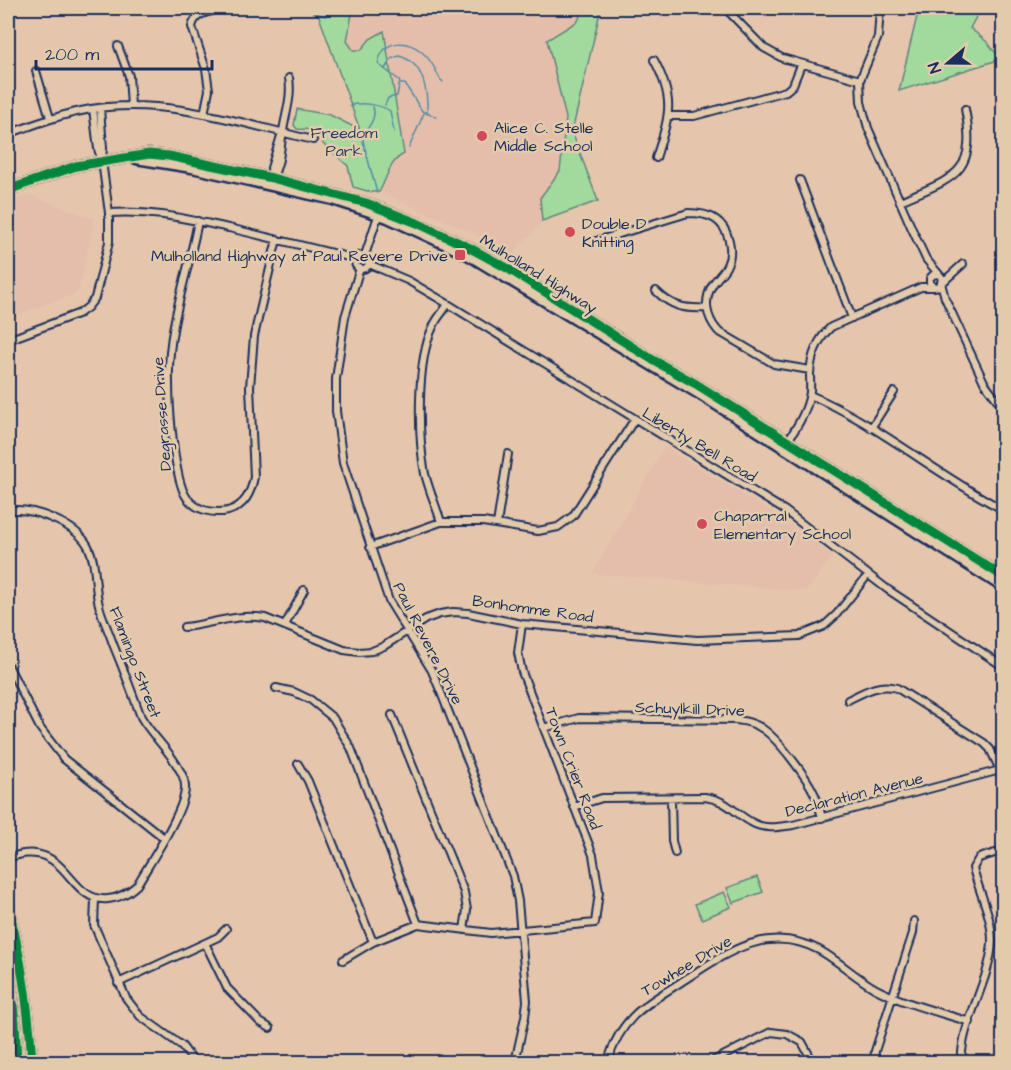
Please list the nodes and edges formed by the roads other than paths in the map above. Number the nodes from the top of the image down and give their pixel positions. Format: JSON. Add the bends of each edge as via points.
{"nodes":[{"id":1,"x":223,"y":8,"type":"edge"},
{"id":2,"x":724,"y":8,"type":"edge"},
{"id":3,"x":880,"y":8,"type":"edge"},
{"id":4,"x":118,"y":46,"type":"dead end"},
{"id":5,"x":654,"y":60,"type":"dead end"},
{"id":6,"x":801,"y":64,"type":"junction"},
{"id":7,"x":36,"y":71,"type":"dead end"},
{"id":8,"x":289,"y":78,"type":"dead end"},
{"id":9,"x":860,"y":80,"type":"junction"},
{"id":10,"x":131,"y":106,"type":"junction"},
{"id":11,"x":96,"y":108,"type":"junction"},
{"id":12,"x":965,"y":109,"type":"dead end"},
{"id":13,"x":204,"y":114,"type":"junction"},
{"id":14,"x":669,"y":116,"type":"junction"},
{"id":15,"x":50,"y":118,"type":"junction"},
{"id":16,"x":283,"y":133,"type":"junction"},
{"id":17,"x":8,"y":134,"type":"edge"},
{"id":18,"x":313,"y":140,"type":"dead end"},
{"id":19,"x":656,"y":158,"type":"dead end"},
{"id":20,"x":102,"y":161,"type":"junction"},
{"id":21,"x":800,"y":180,"type":"dead end"},
{"id":22,"x":271,"y":182,"type":"junction"},
{"id":23,"x":8,"y":190,"type":"edge"},
{"id":24,"x":900,"y":201,"type":"junction"},
{"id":25,"x":109,"y":213,"type":"junction"},
{"id":26,"x":379,"y":213,"type":"junction"},
{"id":27,"x":198,"y":221,"type":"junction"},
{"id":28,"x":277,"y":239,"type":"junction"},
{"id":29,"x":593,"y":242,"type":"dead end"},
{"id":30,"x":365,"y":255,"type":"junction"},
{"id":31,"x":356,"y":259,"type":"junction"},
{"id":32,"x":926,"y":259,"type":"junction"},
{"id":33,"x":369,"y":264,"type":"junction"},
{"id":34,"x":963,"y":264,"type":"dead end"},
{"id":35,"x":360,"y":268,"type":"junction"},
{"id":36,"x":938,"y":274,"type":"junction"},
{"id":37,"x":951,"y":274,"type":"junction"},
{"id":38,"x":930,"y":278,"type":"junction"},
{"id":39,"x":942,"y":283,"type":"junction"},
{"id":40,"x":921,"y":287,"type":"junction"},
{"id":41,"x":934,"y":287,"type":"junction"},
{"id":42,"x":657,"y":291,"type":"dead end"},
{"id":43,"x":945,"y":298,"type":"junction"},
{"id":44,"x":448,"y":304,"type":"junction"},
{"id":45,"x":706,"y":308,"type":"junction"},
{"id":46,"x":852,"y":318,"type":"junction"},
{"id":47,"x":8,"y":340,"type":"edge"},
{"id":48,"x":810,"y":370,"type":"junction"},
{"id":49,"x":894,"y":392,"type":"dead end"},
{"id":50,"x":810,"y":395,"type":"junction"},
{"id":51,"x":1003,"y":409,"type":"edge"},
{"id":52,"x":634,"y":420,"type":"junction"},
{"id":53,"x":871,"y":428,"type":"junction"},
{"id":54,"x":785,"y":444,"type":"junction"},
{"id":55,"x":508,"y":454,"type":"dead end"},
{"id":56,"x":1004,"y":510,"type":"edge"},
{"id":57,"x":8,"y":511,"type":"edge"},
{"id":58,"x":441,"y":522,"type":"junction"},
{"id":59,"x":497,"y":524,"type":"junction"},
{"id":60,"x":370,"y":546,"type":"junction"},
{"id":61,"x":868,"y":575,"type":"junction"},
{"id":62,"x":1004,"y":578,"type":"edge"},
{"id":63,"x":1004,"y":588,"type":"edge"},
{"id":64,"x":304,"y":590,"type":"dead end"},
{"id":65,"x":522,"y":624,"type":"junction"},
{"id":66,"x":285,"y":625,"type":"junction"},
{"id":67,"x":184,"y":627,"type":"dead end"},
{"id":68,"x":407,"y":632,"type":"junction"},
{"id":69,"x":8,"y":665,"type":"edge"},
{"id":70,"x":1004,"y":667,"type":"edge"},
{"id":71,"x":276,"y":688,"type":"dead end"},
{"id":72,"x":848,"y":700,"type":"dead end"},
{"id":73,"x":392,"y":715,"type":"dead end"},
{"id":74,"x":544,"y":728,"type":"junction"},
{"id":75,"x":298,"y":764,"type":"dead end"},
{"id":76,"x":1002,"y":770,"type":"edge"},
{"id":77,"x":671,"y":798,"type":"junction"},
{"id":78,"x":574,"y":807,"type":"junction"},
{"id":79,"x":822,"y":818,"type":"junction"},
{"id":80,"x":164,"y":838,"type":"junction"},
{"id":81,"x":675,"y":853,"type":"dead end"},
{"id":82,"x":995,"y":853,"type":"dead end"},
{"id":83,"x":8,"y":858,"type":"edge"},
{"id":84,"x":95,"y":899,"type":"junction"},
{"id":85,"x":8,"y":906,"type":"edge"},
{"id":86,"x":914,"y":921,"type":"dead end"},
{"id":87,"x":418,"y":924,"type":"junction"},
{"id":88,"x":226,"y":929,"type":"dead end"},
{"id":89,"x":464,"y":930,"type":"junction"},
{"id":90,"x":521,"y":931,"type":"junction"},
{"id":91,"x":373,"y":942,"type":"junction"},
{"id":92,"x":205,"y":943,"type":"junction"},
{"id":93,"x":343,"y":960,"type":"dead end"},
{"id":94,"x":8,"y":969,"type":"edge"},
{"id":95,"x":118,"y":983,"type":"junction"},
{"id":96,"x":893,"y":996,"type":"junction"},
{"id":97,"x":970,"y":1022,"type":"junction"},
{"id":98,"x":270,"y":1028,"type":"dead end"},
{"id":99,"x":17,"y":1062,"type":"edge"},
{"id":100,"x":32,"y":1062,"type":"edge"},
{"id":101,"x":194,"y":1062,"type":"edge"},
{"id":102,"x":515,"y":1062,"type":"edge"},
{"id":103,"x":608,"y":1062,"type":"edge"},
{"id":104,"x":711,"y":1062,"type":"edge"},
{"id":105,"x":813,"y":1062,"type":"edge"},
{"id":106,"x":874,"y":1062,"type":"edge"},
{"id":107,"x":962,"y":1062,"type":"edge"}],
"edges":[{"from":1,"to":13,"type":"street","via":[[193,20],[209,90]]},
{"from":2,"to":6,"type":"street","via":[[764,48]]},
{"from":3,"to":9,"type":"street","via":[[878,37]]},
{"from":4,"to":10,"type":"street","via":[[129,76]]},
{"from":5,"to":14,"type":"street","via":[[663,75]]},
{"from":6,"to":9,"type":"street"},
{"from":6,"to":14,"type":"street","via":[[793,85],[786,91],[694,116]]},
{"from":7,"to":15,"type":"street"},
{"from":8,"to":16,"type":"street","via":[[290,102]]},
{"from":9,"to":24,"type":"street","via":[[868,128]]},
{"from":10,"to":11,"type":"street"},
{"from":10,"to":13,"type":"street"},
{"from":11,"to":15,"type":"street"},
{"from":11,"to":20,"type":"street","via":[[104,148]]},
{"from":12,"to":24,"type":"street","via":[[969,131],[967,159],[955,174]]},
{"from":13,"to":16,"type":"street"},
{"from":14,"to":19,"type":"street"},
{"from":15,"to":17,"type":"street"},
{"from":16,"to":18,"type":"street"},
{"from":16,"to":22,"type":"street"},
{"from":20,"to":22,"type":"main road","name":"Mulholland Highway","via":[[133,158]]},
{"from":20,"to":23,"type":"main road","name":"Mulholland Highway","via":[[59,171]]},
{"from":20,"to":25,"type":"street"},
{"from":21,"to":46,"type":"street"},
{"from":22,"to":26,"type":"main road","name":"Mulholland Highway"},
{"from":22,"to":54,"type":"main road","name":"Mulholland Highway","via":[[381,207],[468,247]]},
{"from":24,"to":32,"type":"street"},
{"from":25,"to":27,"type":"street","via":[[163,214]]},
{"from":25,"to":47,"type":"street","via":[[109,242],[95,298],[88,307]]},
{"from":26,"to":30,"type":"street"},
{"from":26,"to":54,"type":"main road","name":"Mulholland Highway","via":[[485,264]]},
{"from":27,"to":28,"type":"street"},
{"from":27,"to":28,"type":"street","name":"Degrasse Drive","via":[[175,315],[169,382],[181,486],[197,507],[220,513],[245,501],[254,477],[250,387],[254,336]]},
{"from":28,"to":31,"type":"street"},
{"from":29,"to":45,"type":"street","via":[[688,213],[715,219],[728,236],[731,249],[728,265],[708,295]]},
{"from":30,"to":31,"type":"street"},
{"from":30,"to":33,"type":"street"},
{"from":31,"to":35,"type":"street"},
{"from":32,"to":36,"type":"street"},
{"from":32,"to":38,"type":"street"},
{"from":33,"to":35,"type":"street"},
{"from":33,"to":44,"type":"street","name":"Liberty Bell Road"},
{"from":34,"to":37,"type":"street"},
{"from":35,"to":60,"type":"street","name":"Paul Revere Drive","via":[[339,350],[336,411],[343,464]]},
{"from":36,"to":37,"type":"street"},
{"from":36,"to":38,"type":"street"},
{"from":36,"to":39,"type":"street"},
{"from":37,"to":39,"type":"street"},
{"from":38,"to":40,"type":"street"},
{"from":38,"to":41,"type":"street"},
{"from":39,"to":41,"type":"street"},
{"from":39,"to":43,"type":"street"},
{"from":40,"to":41,"type":"street"},
{"from":40,"to":46,"type":"street"},
{"from":41,"to":43,"type":"street"},
{"from":42,"to":45,"type":"street","via":[[667,302],[678,306]]},
{"from":43,"to":51,"type":"street","via":[[984,382]]},
{"from":44,"to":52,"type":"street","name":"Liberty Bell Road"},
{"from":44,"to":58,"type":"street","via":[[427,343],[421,388],[426,475]]},
{"from":45,"to":48,"type":"street","via":[[718,331],[774,364]]},
{"from":46,"to":48,"type":"street","via":[[824,334],[815,348]]},
{"from":48,"to":50,"type":"street"},
{"from":49,"to":53,"type":"street"},
{"from":50,"to":53,"type":"street"},
{"from":50,"to":54,"type":"street","via":[[804,414]]},
{"from":52,"to":59,"type":"street","via":[[573,516],[558,527],[538,531]]},
{"from":52,"to":61,"type":"street","name":"Liberty Bell Road","via":[[784,510]]},
{"from":53,"to":56,"type":"street"},
{"from":54,"to":62,"type":"main road","name":"Mulholland Highway"},
{"from":54,"to":63,"type":"main road","name":"Mulholland Highway"},
{"from":55,"to":59,"type":"street"},
{"from":57,"to":80,"type":"street","name":"Flamingo Street","via":[[30,510],[62,524],[87,545],[99,607],[141,717],[179,768],[185,786],[183,803]]},
{"from":58,"to":59,"type":"street"},
{"from":58,"to":60,"type":"street"},
{"from":60,"to":68,"type":"street","name":"Paul Revere Drive","via":[[389,601]]},
{"from":61,"to":65,"type":"street","name":"Bonhomme Road","via":[[837,615],[824,626],[799,636],[697,640]]},
{"from":61,"to":70,"type":"street","name":"Liberty Bell Road"},
{"from":64,"to":66,"type":"street"},
{"from":65,"to":68,"type":"street","name":"Bonhomme Road","via":[[453,612],[426,620]]},
{"from":65,"to":74,"type":"street","name":"Town Crier Road","via":[[519,663]]},
{"from":66,"to":67,"type":"street","name":"Bonhomme Road","via":[[265,618],[237,616]]},
{"from":66,"to":68,"type":"street","name":"Bonhomme Road","via":[[344,650],[359,652],[384,646]]},
{"from":68,"to":90,"type":"street","name":"Paul Revere Drive","via":[[432,671],[513,876]]},
{"from":69,"to":80,"type":"street","via":[[40,728],[64,759]]},
{"from":71,"to":87,"type":"street","via":[[311,700],[333,718],[351,747]]},
{"from":72,"to":76,"type":"street","via":[[877,687],[897,688],[984,742]]},
{"from":73,"to":89,"type":"street","via":[[464,892]]},
{"from":74,"to":78,"type":"street","name":"Town Crier Road"},
{"from":74,"to":79,"type":"street","name":"Schuylkill Drive","via":[[579,718],[750,722],[774,738],[805,778]]},
{"from":75,"to":91,"type":"street"},
{"from":76,"to":79,"type":"street","name":"Declaration Avenue"},
{"from":77,"to":78,"type":"street","name":"Declaration Avenue","via":[[602,798]]},
{"from":77,"to":79,"type":"street","name":"Declaration Avenue","via":[[717,799],[752,822],[776,828]]},
{"from":77,"to":81,"type":"street"},
{"from":78,"to":90,"type":"street","name":"Town Crier Road","via":[[597,873],[595,923]]},
{"from":80,"to":84,"type":"street","name":"Flamingo Street","via":[[137,885],[115,898]]},
{"from":82,"to":97,"type":"street","via":[[979,858],[973,868],[992,939],[985,979]]},
{"from":83,"to":84,"type":"street","via":[[27,853],[46,856]]},
{"from":84,"to":95,"type":"street","via":[[94,925]]},
{"from":85,"to":100,"type":"main road","via":[[28,1003]]},
{"from":86,"to":96,"type":"street"},
{"from":87,"to":89,"type":"street"},
{"from":87,"to":91,"type":"street"},
{"from":88,"to":92,"type":"street"},
{"from":89,"to":90,"type":"street"},
{"from":90,"to":102,"type":"street","name":"Paul Revere Drive","via":[[527,1001]]},
{"from":91,"to":93,"type":"street"},
{"from":92,"to":95,"type":"street"},
{"from":92,"to":98,"type":"street","via":[[228,988]]},
{"from":94,"to":99,"type":"main road"},
{"from":95,"to":101,"type":"street","via":[[140,1016],[182,1046]]},
{"from":96,"to":97,"type":"street","name":"Towhee Drive"},
{"from":96,"to":103,"type":"street","name":"Towhee Drive","via":[[804,943],[778,939],[750,943],[724,954],[638,1010],[612,1046]]},
{"from":96,"to":106,"type":"street"},
{"from":97,"to":107,"type":"street"},
{"from":104,"to":105,"type":"street","via":[[771,1032],[787,1034],[802,1042]]}]}
